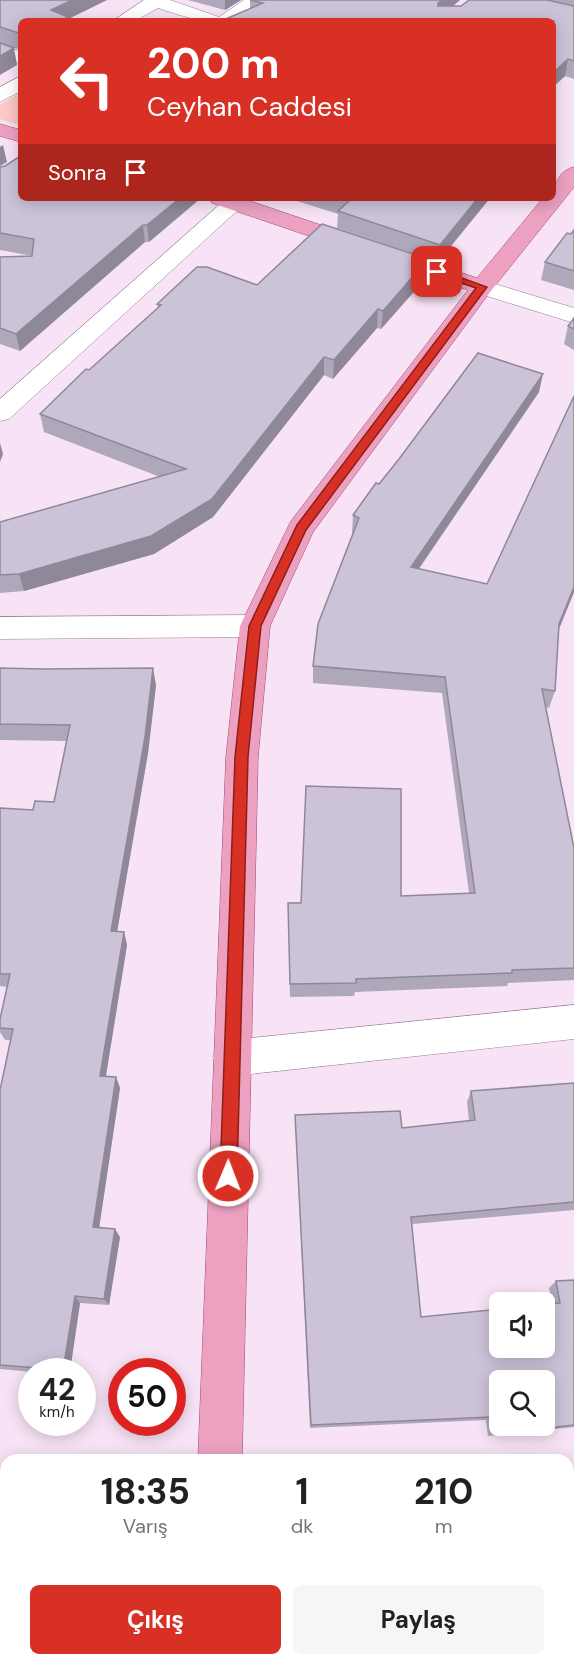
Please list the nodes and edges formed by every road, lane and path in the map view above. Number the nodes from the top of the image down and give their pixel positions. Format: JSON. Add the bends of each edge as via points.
{"nodes":[{"id":1,"x":256,"y":0,"type":"edge"},
{"id":2,"x":154,"y":1,"type":"edge"},
{"id":3,"x":127,"y":18,"type":"edge"},
{"id":4,"x":204,"y":18,"type":"edge"},
{"id":5,"x":230,"y":18,"type":"edge"},
{"id":6,"x":0,"y":50,"type":"edge"},
{"id":7,"x":18,"y":57,"type":"edge"},
{"id":8,"x":18,"y":84,"type":"edge"},
{"id":9,"x":0,"y":96,"type":"edge"},
{"id":10,"x":0,"y":130,"type":"edge"},
{"id":11,"x":18,"y":135,"type":"edge"},
{"id":12,"x":574,"y":172,"type":"edge"},
{"id":13,"x":556,"y":194,"type":"edge"},
{"id":14,"x":231,"y":201,"type":"edge"},
{"id":15,"x":235,"y":201,"type":"edge"},
{"id":16,"x":551,"y":201,"type":"edge"},
{"id":17,"x":482,"y":287,"type":"junction"},
{"id":18,"x":574,"y":316,"type":"edge"},
{"id":19,"x":0,"y":413,"type":"edge"},
{"id":20,"x":255,"y":626,"type":"junction"},
{"id":21,"x":0,"y":628,"type":"edge"},
{"id":22,"x":574,"y":1022,"type":"edge"},
{"id":23,"x":232,"y":1058,"type":"junction"},
{"id":24,"x":220,"y":1454,"type":"edge"}],
"edges":[{"from":1,"to":5,"type":"street"},
{"from":2,"to":3,"type":"street"},
{"from":2,"to":4,"type":"street"},
{"from":6,"to":7,"type":"street"},
{"from":8,"to":9,"type":"street"},
{"from":10,"to":11,"type":"main road"},
{"from":12,"to":13,"type":"main road"},
{"from":14,"to":19,"type":"street"},
{"from":15,"to":17,"type":"main road"},
{"from":16,"to":17,"type":"main road"},
{"from":17,"to":18,"type":"street"},
{"from":17,"to":20,"type":"main road","via":[[301,528]]},
{"from":20,"to":21,"type":"street"},
{"from":20,"to":23,"type":"main road","via":[[242,757]]},
{"from":22,"to":23,"type":"street"},
{"from":23,"to":24,"type":"main road"}]}
